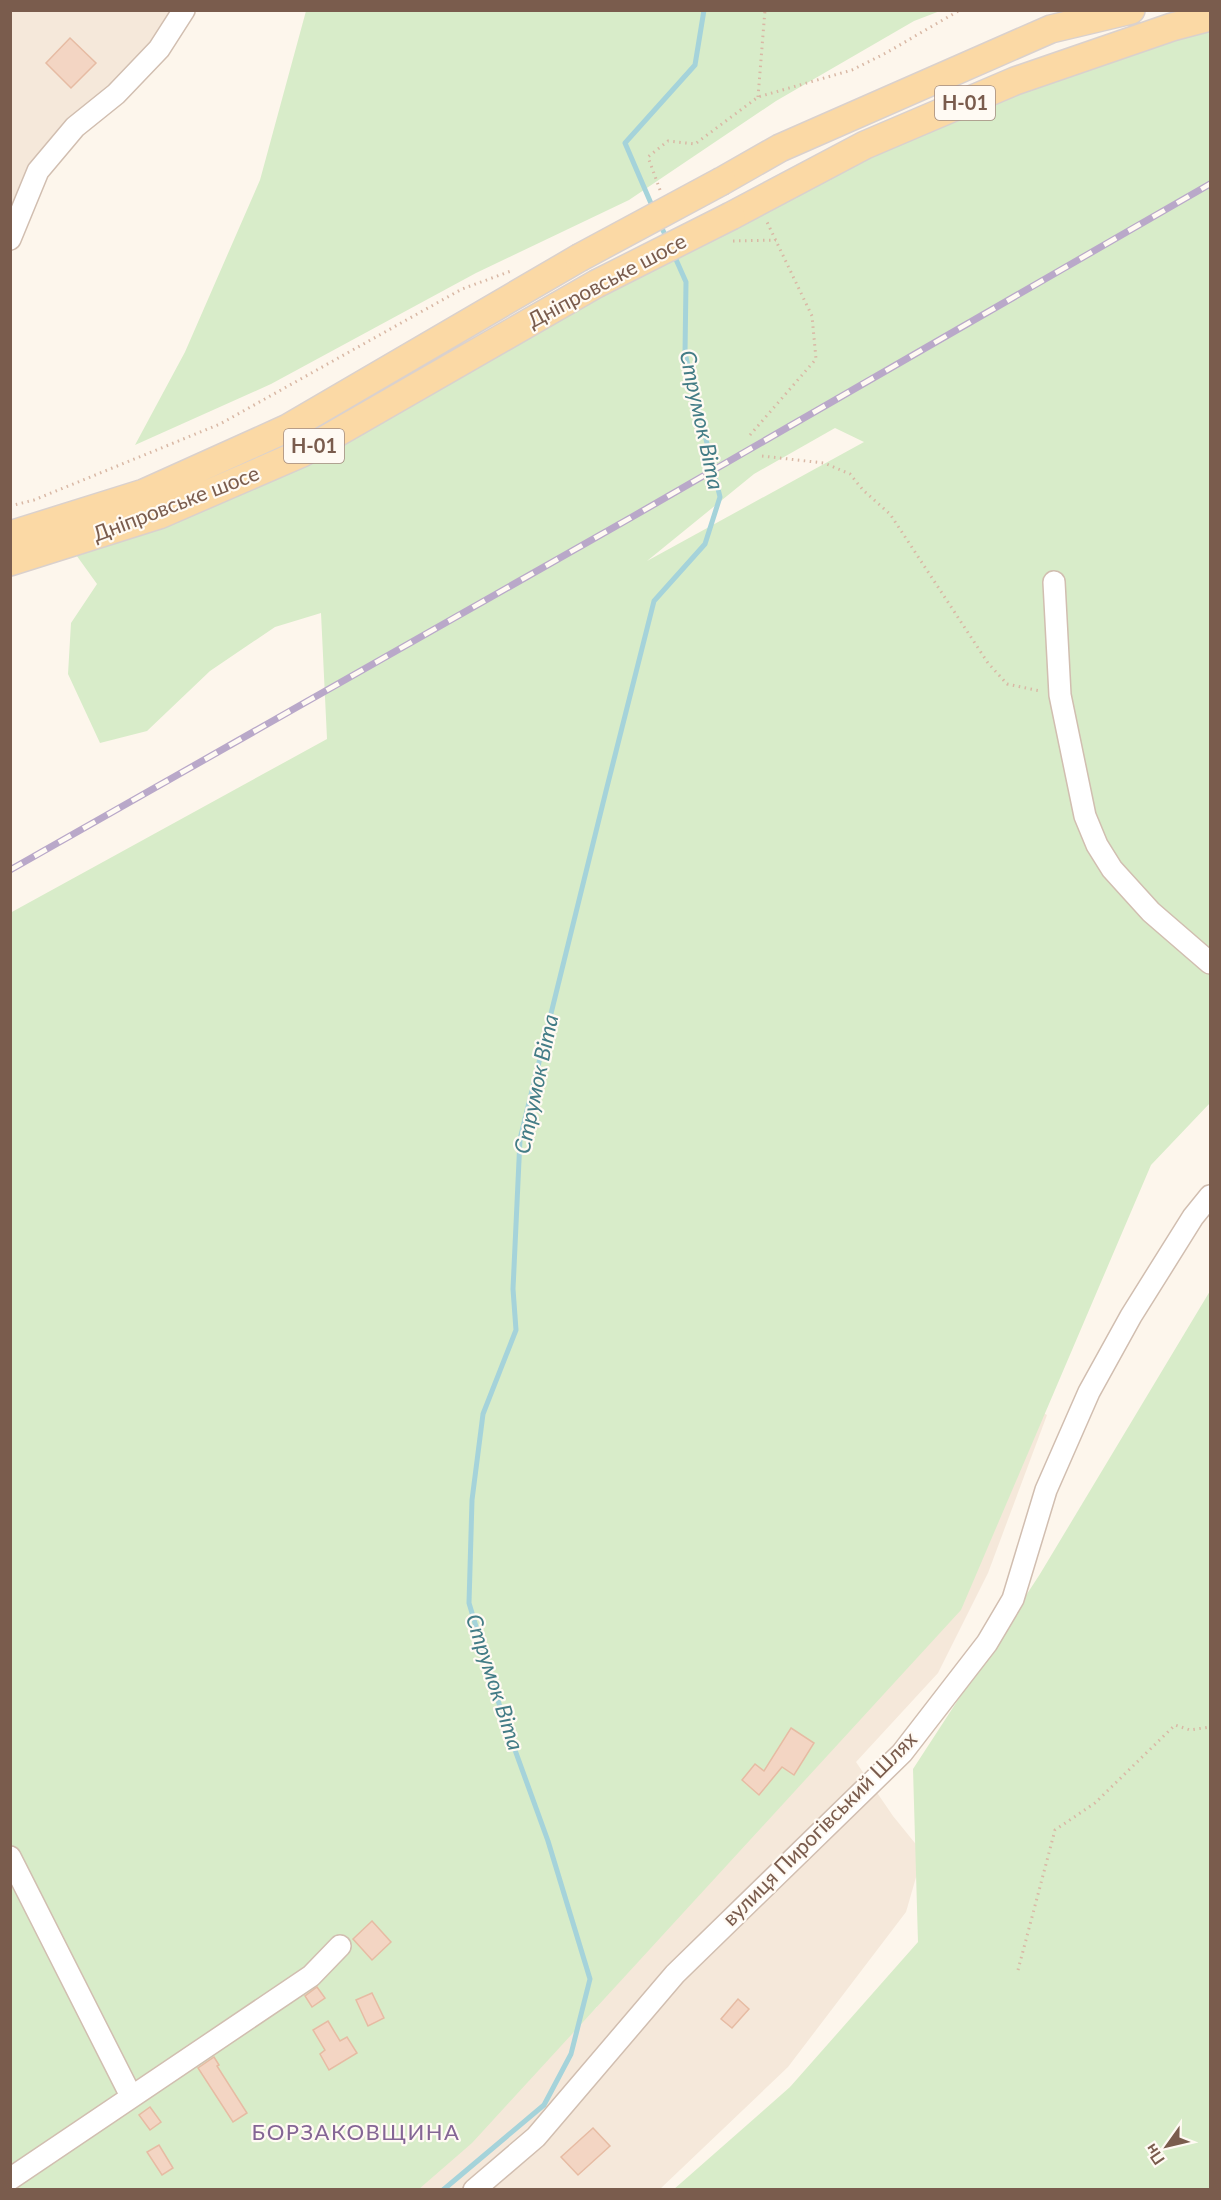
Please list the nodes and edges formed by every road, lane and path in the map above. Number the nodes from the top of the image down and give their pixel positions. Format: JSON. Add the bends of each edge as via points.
{"nodes":[{"id":1,"x":184,"y":10,"type":"edge"},
{"id":2,"x":765,"y":10,"type":"edge"},
{"id":3,"x":960,"y":10,"type":"edge"},
{"id":4,"x":1131,"y":10,"type":"edge"},
{"id":5,"x":1210,"y":16,"type":"edge"},
{"id":6,"x":758,"y":97,"type":"junction"},
{"id":7,"x":662,"y":196,"type":"dead end"},
{"id":8,"x":732,"y":228,"type":"junction"},
{"id":9,"x":10,"y":239,"type":"edge"},
{"id":10,"x":514,"y":270,"type":"dead end"},
{"id":11,"x":750,"y":435,"type":"dead end"},
{"id":12,"x":762,"y":456,"type":"dead end"},
{"id":13,"x":10,"y":506,"type":"edge"},
{"id":14,"x":10,"y":535,"type":"edge"},
{"id":15,"x":10,"y":562,"type":"edge"},
{"id":16,"x":1054,"y":582,"type":"dead end"},
{"id":17,"x":1060,"y":695,"type":"junction"},
{"id":18,"x":1210,"y":963,"type":"edge"},
{"id":19,"x":1210,"y":1196,"type":"edge"},
{"id":20,"x":1210,"y":1726,"type":"edge"},
{"id":21,"x":10,"y":1857,"type":"edge"},
{"id":22,"x":340,"y":1946,"type":"dead end"},
{"id":23,"x":1018,"y":1970,"type":"dead end"},
{"id":24,"x":131,"y":2096,"type":"junction"},
{"id":25,"x":10,"y":2179,"type":"edge"},
{"id":26,"x":474,"y":2190,"type":"edge"}],
"edges":[{"from":1,"to":9,"type":"street","via":[[159,49],[116,94],[75,127],[38,171]]},
{"from":2,"to":6,"type":"path"},
{"from":3,"to":6,"type":"path","via":[[852,70]]},
{"from":4,"to":14,"type":"main road","name":"Дніпровське шосе","number":"Н-01","bridge":true,"via":[[1051,29],[780,148],[579,258],[288,428],[144,493]]},
{"from":5,"to":8,"type":"main road","name":"Дніпровське шосе","number":"Н-01","via":[[1015,81],[865,145]]},
{"from":6,"to":7,"type":"path","via":[[695,144],[668,141],[648,157]]},
{"from":8,"to":11,"type":"path","via":[[776,240],[812,315],[816,359]]},
{"from":8,"to":15,"type":"main road","name":"Дніпровське шосе","number":"Н-01","bridge":true,"via":[[596,284],[302,453],[159,515]]},
{"from":10,"to":13,"type":"path","via":[[462,290],[220,424],[34,500]]},
{"from":12,"to":17,"type":"path","via":[[824,463],[850,474],[890,513],[988,663],[1007,684]]},
{"from":16,"to":17,"type":"street"},
{"from":17,"to":18,"type":"street","via":[[1085,816],[1097,846],[1151,912]]},
{"from":19,"to":26,"type":"street","name":"вулиця Пирогівський Шлях","via":[[1137,1306],[1089,1392],[1046,1490],[1013,1599],[987,1643],[902,1753],[675,1974],[536,2137]]},
{"from":20,"to":23,"type":"path","via":[[1190,1730],[1175,1725],[1095,1803],[1055,1830]]},
{"from":21,"to":24,"type":"street"},
{"from":22,"to":24,"type":"street","via":[[311,1976]]},
{"from":24,"to":25,"type":"street"}]}
